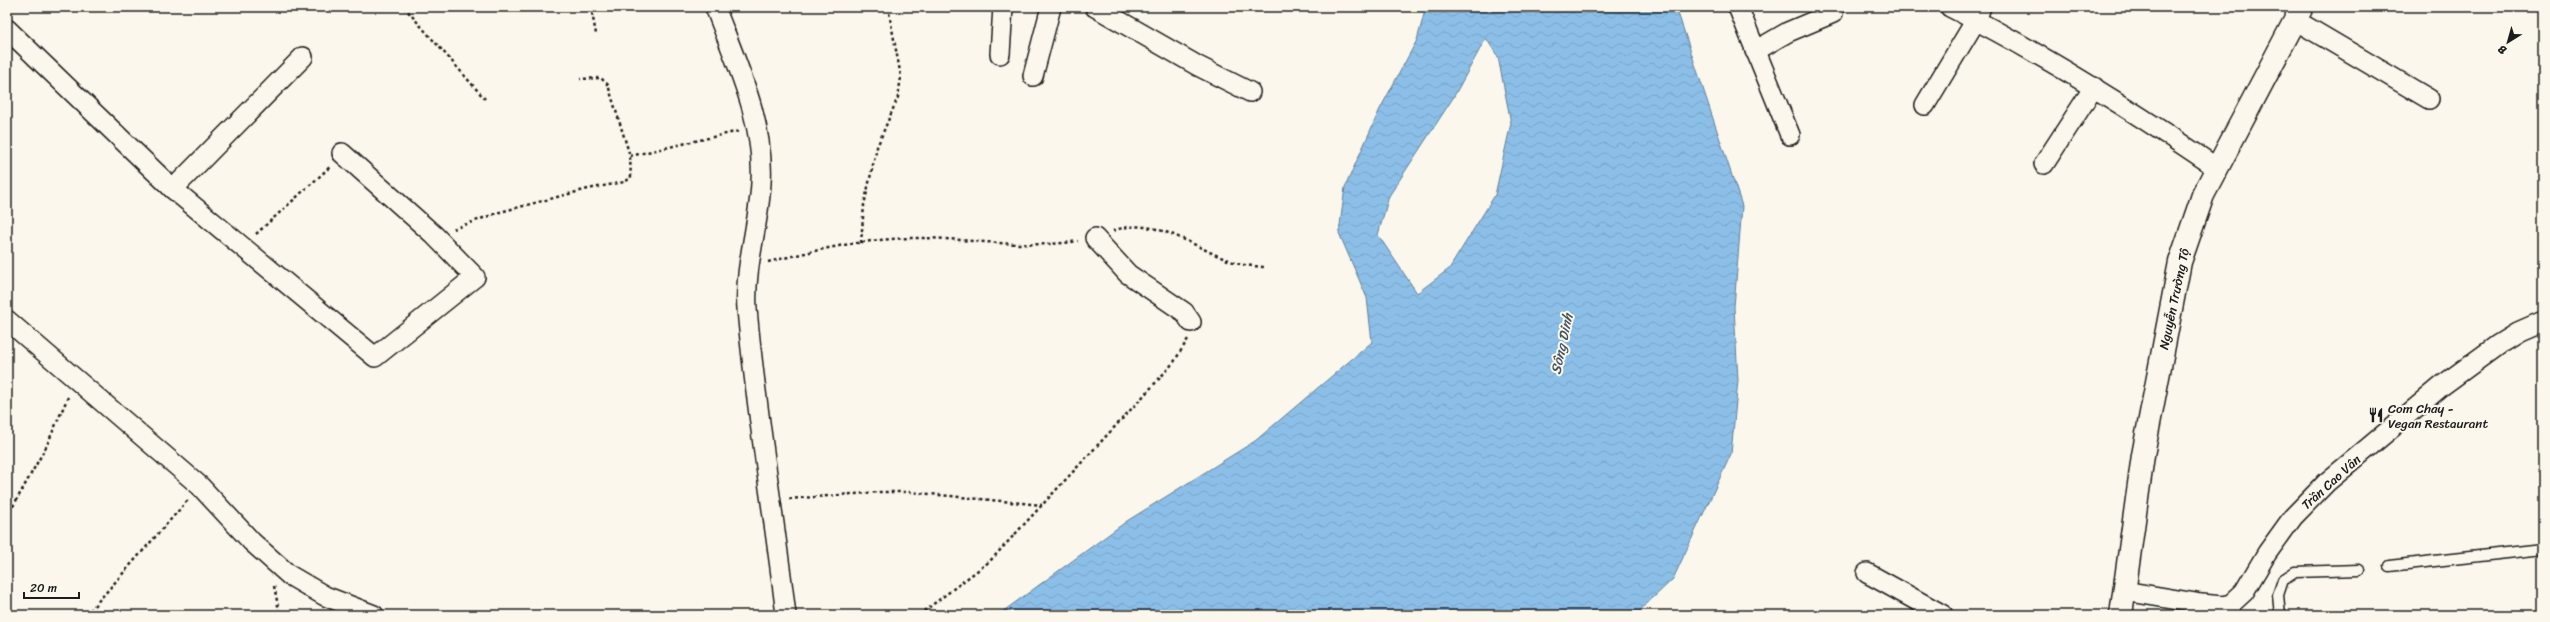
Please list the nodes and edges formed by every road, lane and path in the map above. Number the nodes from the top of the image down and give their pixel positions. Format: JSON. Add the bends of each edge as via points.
{"nodes":[{"id":1,"x":404,"y":7,"type":"edge"},
{"id":2,"x":591,"y":7,"type":"edge"},
{"id":3,"x":715,"y":7,"type":"edge"},
{"id":4,"x":888,"y":7,"type":"edge"},
{"id":5,"x":1003,"y":7,"type":"edge"},
{"id":6,"x":1051,"y":7,"type":"edge"},
{"id":7,"x":1095,"y":7,"type":"edge"},
{"id":8,"x":1738,"y":7,"type":"edge"},
{"id":9,"x":1950,"y":7,"type":"edge"},
{"id":10,"x":2297,"y":11,"type":"edge"},
{"id":11,"x":1833,"y":13,"type":"dead end"},
{"id":12,"x":1979,"y":14,"type":"edge"},
{"id":13,"x":7,"y":29,"type":"edge"},
{"id":14,"x":596,"y":34,"type":"dead end"},
{"id":15,"x":1755,"y":51,"type":"junction"},
{"id":16,"x":1000,"y":54,"type":"dead end"},
{"id":17,"x":303,"y":57,"type":"dead end"},
{"id":18,"x":1033,"y":76,"type":"dead end"},
{"id":19,"x":580,"y":79,"type":"dead end"},
{"id":20,"x":2094,"y":88,"type":"junction"},
{"id":21,"x":1250,"y":92,"type":"dead end"},
{"id":22,"x":485,"y":99,"type":"dead end"},
{"id":23,"x":2429,"y":99,"type":"dead end"},
{"id":24,"x":1925,"y":105,"type":"dead end"},
{"id":25,"x":757,"y":126,"type":"junction"},
{"id":26,"x":1790,"y":135,"type":"dead end"},
{"id":27,"x":342,"y":153,"type":"joint"},
{"id":28,"x":630,"y":156,"type":"junction"},
{"id":29,"x":2044,"y":164,"type":"dead end"},
{"id":30,"x":2216,"y":168,"type":"junction"},
{"id":31,"x":173,"y":189,"type":"junction"},
{"id":32,"x":434,"y":235,"type":"junction"},
{"id":33,"x":1095,"y":238,"type":"junction"},
{"id":34,"x":861,"y":243,"type":"junction"},
{"id":35,"x":242,"y":246,"type":"junction"},
{"id":36,"x":750,"y":266,"type":"junction"},
{"id":37,"x":1264,"y":267,"type":"dead end"},
{"id":38,"x":7,"y":320,"type":"edge"},
{"id":39,"x":2543,"y":321,"type":"edge"},
{"id":40,"x":1191,"y":322,"type":"joint"},
{"id":41,"x":76,"y":381,"type":"junction"},
{"id":42,"x":200,"y":486,"type":"junction"},
{"id":43,"x":772,"y":500,"type":"junction"},
{"id":44,"x":1042,"y":505,"type":"junction"},
{"id":45,"x":7,"y":517,"type":"edge"},
{"id":46,"x":2543,"y":550,"type":"edge"},
{"id":47,"x":2389,"y":566,"type":"dead end"},
{"id":48,"x":2359,"y":570,"type":"dead end"},
{"id":49,"x":1867,"y":574,"type":"dead end"},
{"id":50,"x":2124,"y":591,"type":"junction"},
{"id":51,"x":86,"y":615,"type":"edge"},
{"id":52,"x":374,"y":615,"type":"edge"},
{"id":53,"x":786,"y":615,"type":"edge"},
{"id":54,"x":919,"y":615,"type":"edge"},
{"id":55,"x":1943,"y":615,"type":"edge"},
{"id":56,"x":2121,"y":615,"type":"edge"},
{"id":57,"x":2280,"y":615,"type":"edge"}],
"edges":[{"from":1,"to":22,"type":"path"},
{"from":2,"to":14,"type":"path"},
{"from":3,"to":25,"type":"street"},
{"from":4,"to":34,"type":"path","via":[[901,77],[898,97],[875,155],[864,205]]},
{"from":5,"to":16,"type":"street"},
{"from":6,"to":18,"type":"street"},
{"from":7,"to":21,"type":"street","via":[[1198,66]]},
{"from":8,"to":15,"type":"street"},
{"from":9,"to":12,"type":"street"},
{"from":10,"to":23,"type":"street"},
{"from":10,"to":30,"type":"street","name":"Nguyễn Trường Tộ"},
{"from":11,"to":15,"type":"street","via":[[1788,32]]},
{"from":12,"to":20,"type":"street"},
{"from":12,"to":24,"type":"street"},
{"from":13,"to":31,"type":"street"},
{"from":15,"to":26,"type":"street"},
{"from":17,"to":31,"type":"street"},
{"from":19,"to":28,"type":"path","via":[[601,78],[608,85]]},
{"from":20,"to":29,"type":"street"},
{"from":20,"to":30,"type":"street"},
{"from":25,"to":28,"type":"path"},
{"from":25,"to":36,"type":"street","via":[[761,152],[761,183]]},
{"from":27,"to":32,"type":"street"},
{"from":27,"to":35,"type":"path","via":[[322,176]]},
{"from":28,"to":32,"type":"path","via":[[631,178],[624,182],[500,212]]},
{"from":30,"to":50,"type":"street","name":"Nguyễn Trường Tộ","via":[[2194,217],[2172,292],[2143,455]]},
{"from":31,"to":35,"type":"street"},
{"from":32,"to":35,"type":"street","via":[[475,277],[375,357]]},
{"from":33,"to":34,"type":"path","via":[[1063,244],[979,243],[917,238]]},
{"from":33,"to":37,"type":"path","via":[[1124,226],[1146,226],[1241,264]]},
{"from":33,"to":40,"type":"street","via":[[1128,274],[1184,312]]},
{"from":34,"to":36,"type":"path"},
{"from":36,"to":43,"type":"street","via":[[748,315],[756,396]]},
{"from":38,"to":41,"type":"street"},
{"from":39,"to":50,"type":"street","name":"Trần Cao Vân","via":[[2510,338],[2443,385],[2327,482],[2293,517],[2267,553],[2244,592],[2231,604],[2202,604]]},
{"from":40,"to":44,"type":"path","via":[[1187,343],[1174,362]]},
{"from":41,"to":42,"type":"street"},
{"from":41,"to":45,"type":"path","via":[[46,447]]},
{"from":42,"to":51,"type":"path"},
{"from":42,"to":52,"type":"street","via":[[252,542],[289,575],[325,596]]},
{"from":43,"to":44,"type":"path","via":[[909,492]]},
{"from":43,"to":53,"type":"street"},
{"from":44,"to":54,"type":"path","via":[[980,571]]},
{"from":46,"to":47,"type":"lane"},
{"from":48,"to":57,"type":"lane","via":[[2295,572],[2283,580],[2278,594]]},
{"from":49,"to":55,"type":"street"},
{"from":50,"to":56,"type":"street","name":"Nguyễn Trường Tộ"}]}
